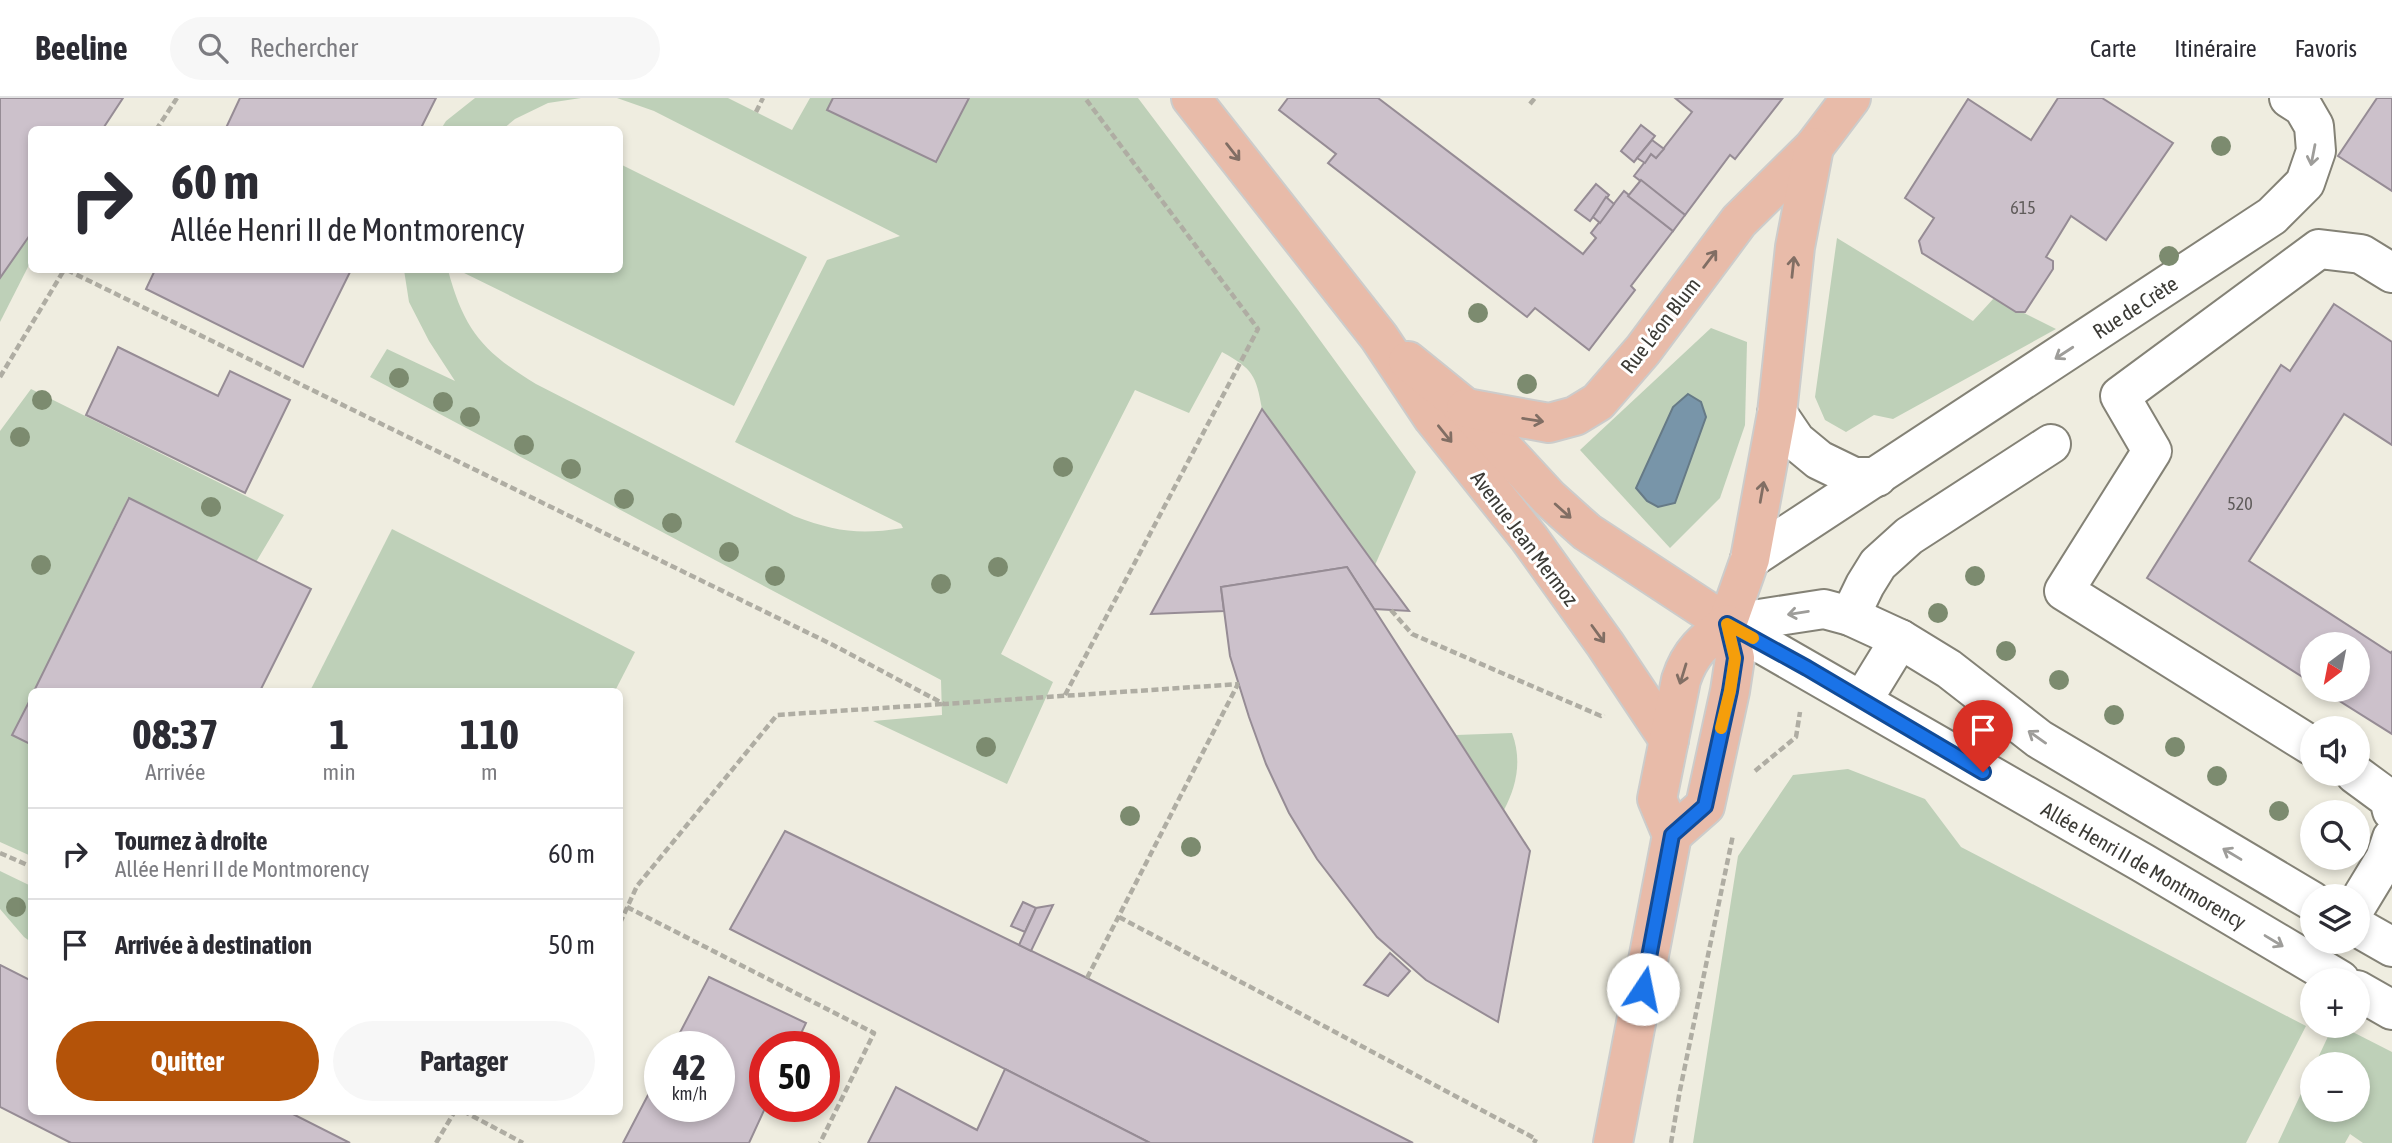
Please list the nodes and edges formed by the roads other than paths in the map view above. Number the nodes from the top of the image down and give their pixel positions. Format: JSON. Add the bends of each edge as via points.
{"nodes":[{"id":1,"x":1191,"y":98,"type":"edge"},
{"id":2,"x":1851,"y":98,"type":"edge"},
{"id":3,"x":2289,"y":98,"type":"edge"},
{"id":4,"x":1814,"y":146,"type":"junction"},
{"id":5,"x":2392,"y":273,"type":"edge"},
{"id":6,"x":1379,"y":337,"type":"junction"},
{"id":7,"x":1466,"y":408,"type":"junction"},
{"id":8,"x":1777,"y":413,"type":"junction"},
{"id":9,"x":2051,"y":444,"type":"dead end"},
{"id":10,"x":1877,"y":477,"type":"junction"},
{"id":11,"x":1750,"y":559,"type":"junction"},
{"id":12,"x":1850,"y":615,"type":"junction"},
{"id":13,"x":1727,"y":624,"type":"junction"},
{"id":14,"x":1900,"y":639,"type":"junction"},
{"id":15,"x":1862,"y":701,"type":"junction"},
{"id":16,"x":2300,"y":738,"type":"edge"},
{"id":17,"x":1669,"y":740,"type":"junction"},
{"id":18,"x":2370,"y":785,"type":"edge"},
{"id":19,"x":2392,"y":811,"type":"edge"},
{"id":20,"x":1672,"y":835,"type":"junction"},
{"id":21,"x":2392,"y":838,"type":"edge"},
{"id":22,"x":2370,"y":884,"type":"edge"},
{"id":23,"x":2300,"y":894,"type":"edge"},
{"id":24,"x":2370,"y":934,"type":"edge"},
{"id":25,"x":2392,"y":947,"type":"edge"},
{"id":26,"x":2319,"y":968,"type":"edge"},
{"id":27,"x":2370,"y":997,"type":"edge"},
{"id":28,"x":2392,"y":1010,"type":"edge"},
{"id":29,"x":1613,"y":1143,"type":"edge"}],
"edges":[{"from":1,"to":6,"type":"main road","name":"Avenue Jean Mermoz","one_way":true},
{"from":2,"to":4,"type":"main road","name":"Rue Léon Blum"},
{"from":3,"to":10,"type":"street","name":"Rue de Crète","one_way":true,"via":[[2303,107],[2314,126],[2316,151],[2305,183],[2272,216]]},
{"from":7,"to":4,"type":"main road","name":"Rue Léon Blum","one_way":true,"via":[[1549,423],[1575,416],[1598,402],[1643,350],[1739,220]]},
{"from":8,"to":4,"type":"main road","name":"Rue Léon Blum","one_way":true,"via":[[1795,247]]},
{"from":5,"to":16,"type":"street","via":[[2361,254],[2319,249],[2120,396],[2152,451],[2064,591]]},
{"from":6,"to":7,"type":"main road","name":"Avenue Jean Mermoz"},
{"from":6,"to":17,"type":"main road","name":"Avenue Jean Mermoz","one_way":true,"via":[[1433,418],[1528,538]]},
{"from":7,"to":13,"type":"main road","name":"Avenue Jean Mermoz","one_way":true,"via":[[1587,532]]},
{"from":8,"to":10,"type":"street","via":[[1796,441],[1819,460],[1854,477]]},
{"from":11,"to":8,"type":"main road","name":"Rue Léon Blum","one_way":true},
{"from":9,"to":12,"type":"street","via":[[1909,536],[1878,564]]},
{"from":10,"to":11,"type":"street","name":"Rue de Crète"},
{"from":11,"to":13,"type":"main road","name":"Rue Léon Blum"},
{"from":12,"to":13,"type":"street","one_way":true,"via":[[1824,609]]},
{"from":12,"to":14,"type":"street"},
{"from":13,"to":15,"type":"street","name":"Allée Henri II de Montmorency"},
{"from":13,"to":17,"type":"main road","one_way":true,"via":[[1687,661]]},
{"from":13,"to":20,"type":"main road","via":[[1735,658],[1705,806]]},
{"from":14,"to":15,"type":"street"},
{"from":23,"to":14,"type":"street","one_way":true,"via":[[2039,739],[1949,669]]},
{"from":15,"to":26,"type":"street","name":"Allée Henri II de Montmorency","one_way":true},
{"from":17,"to":20,"type":"main road","via":[[1657,799]]},
{"from":18,"to":19,"type":"street","via":[[2389,799]]},
{"from":20,"to":29,"type":"main road"},
{"from":21,"to":22,"type":"street"},
{"from":24,"to":25,"type":"street"},
{"from":27,"to":28,"type":"street"}]}
